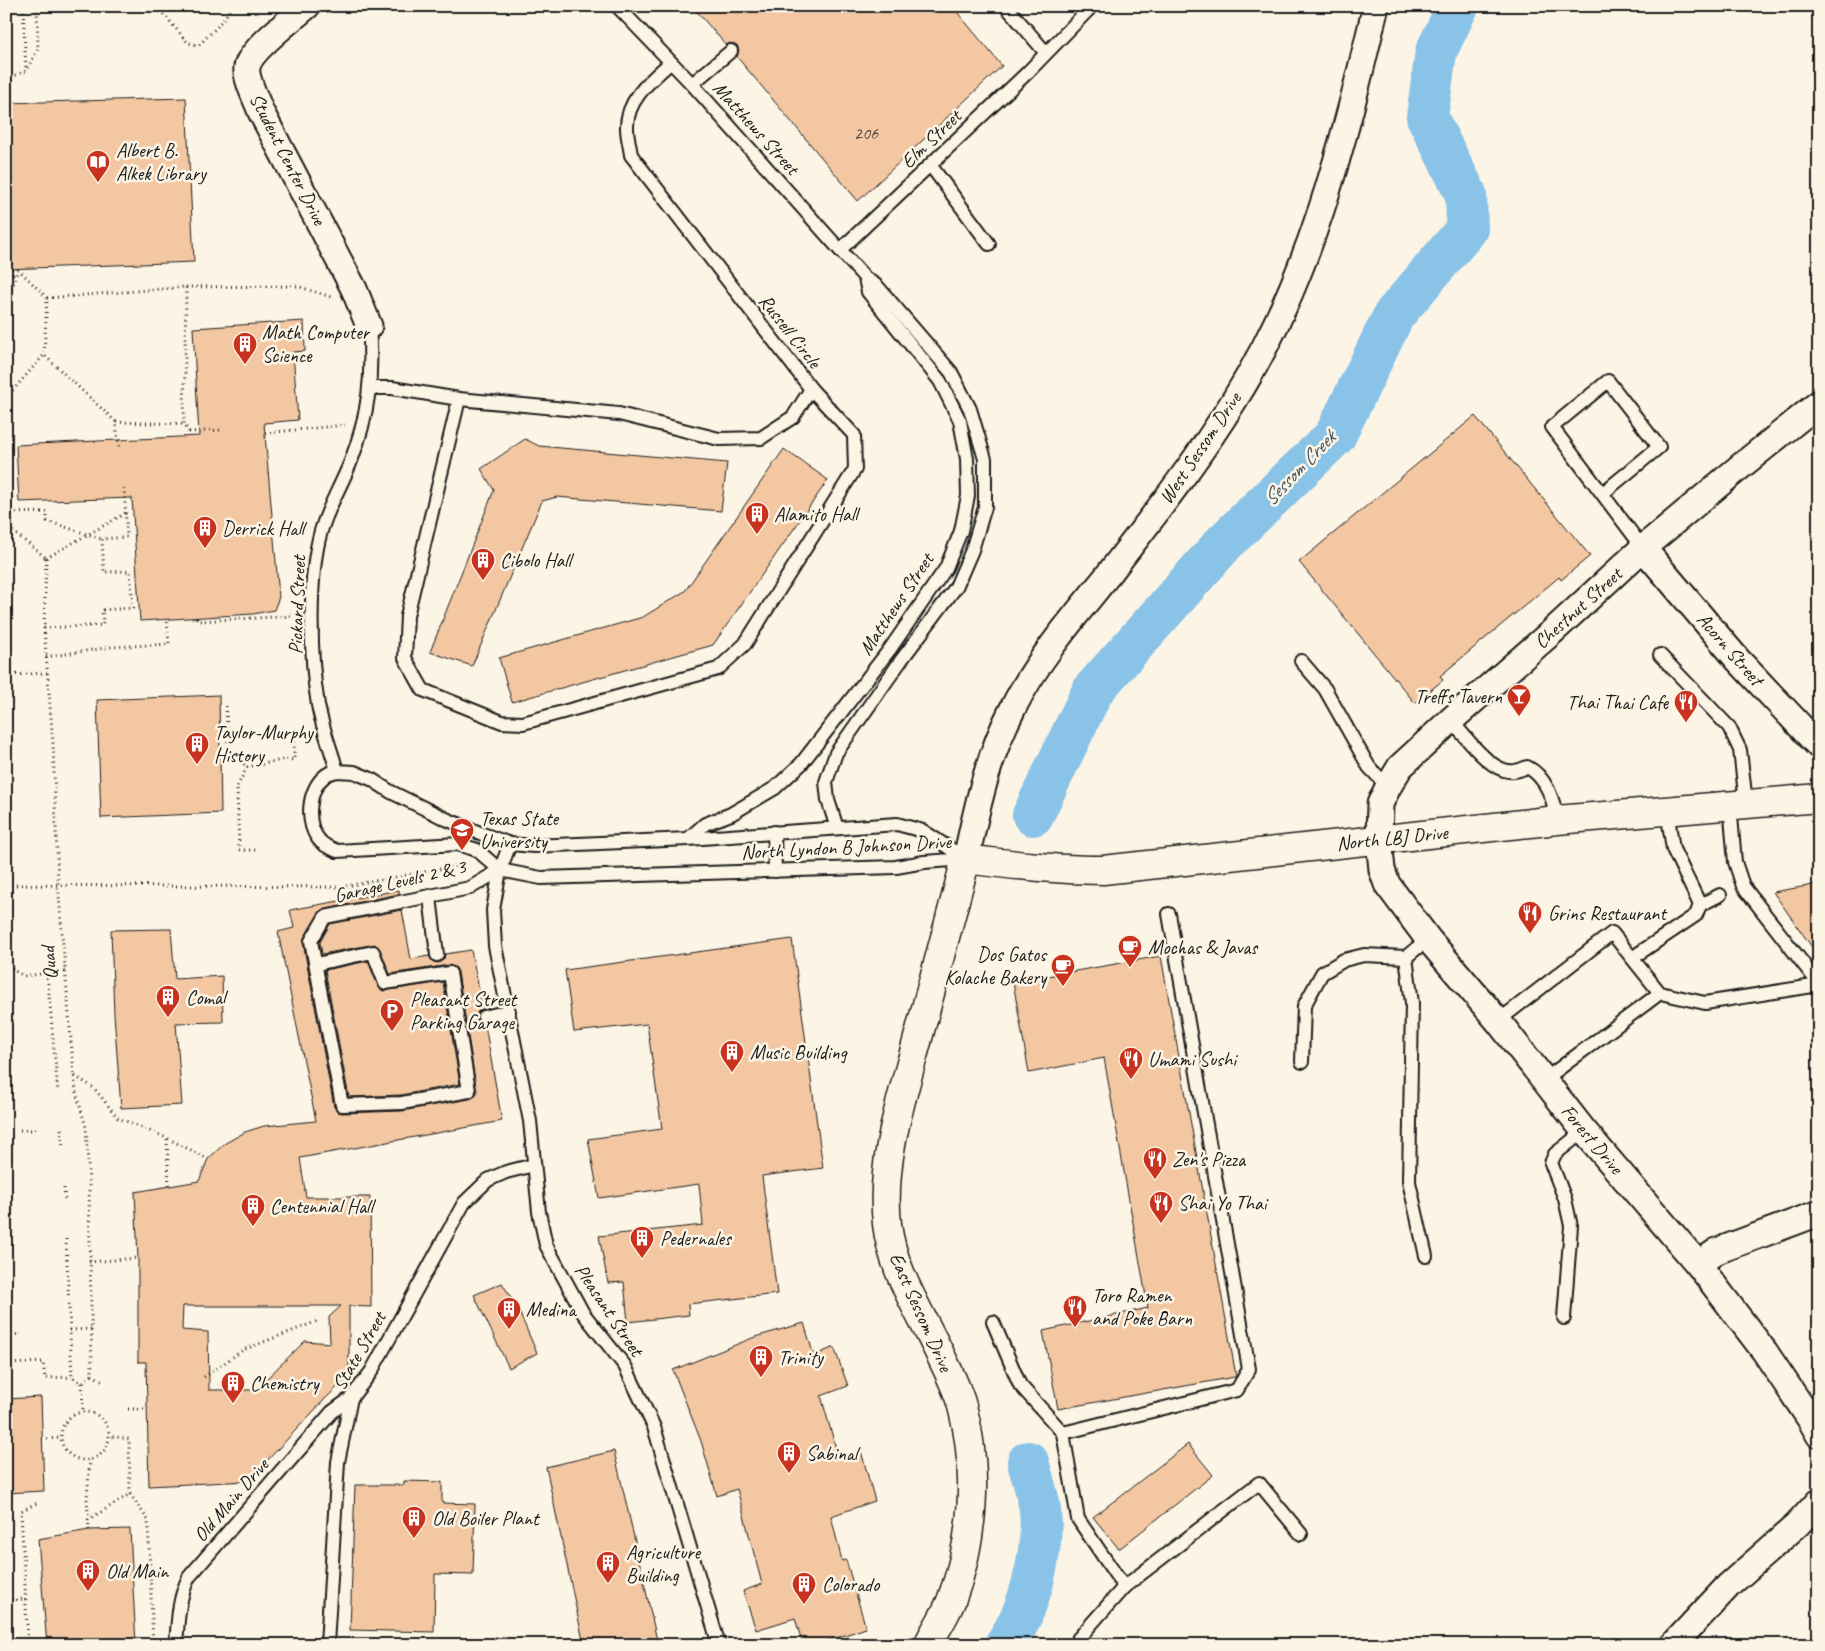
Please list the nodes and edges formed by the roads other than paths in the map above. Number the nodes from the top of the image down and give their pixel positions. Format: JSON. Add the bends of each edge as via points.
{"nodes":[{"id":1,"x":307,"y":6,"type":"edge"},
{"id":2,"x":617,"y":6,"type":"edge"},
{"id":3,"x":1006,"y":6,"type":"edge"},
{"id":4,"x":1092,"y":6,"type":"edge"},
{"id":5,"x":1376,"y":6,"type":"edge"},
{"id":6,"x":731,"y":50,"type":"dead end"},
{"id":7,"x":1046,"y":53,"type":"junction"},
{"id":8,"x":670,"y":63,"type":"junction"},
{"id":9,"x":692,"y":84,"type":"junction"},
{"id":10,"x":931,"y":166,"type":"junction"},
{"id":11,"x":989,"y":244,"type":"dead end"},
{"id":12,"x":840,"y":250,"type":"junction"},
{"id":13,"x":865,"y":278,"type":"junction"},
{"id":14,"x":369,"y":326,"type":"joint"},
{"id":15,"x":370,"y":388,"type":"junction"},
{"id":16,"x":811,"y":389,"type":"junction"},
{"id":17,"x":459,"y":399,"type":"junction"},
{"id":18,"x":1819,"y":403,"type":"edge"},
{"id":19,"x":1602,"y":493,"type":"junction"},
{"id":20,"x":1643,"y":548,"type":"junction"},
{"id":21,"x":1660,"y":655,"type":"dead end"},
{"id":22,"x":1301,"y":661,"type":"dead end"},
{"id":23,"x":1451,"y":720,"type":"junction"},
{"id":24,"x":1819,"y":746,"type":"edge"},
{"id":25,"x":337,"y":770,"type":"junction"},
{"id":26,"x":1388,"y":787,"type":"junction"},
{"id":27,"x":1819,"y":798,"type":"edge"},
{"id":28,"x":1738,"y":804,"type":"junction"},
{"id":29,"x":1667,"y":811,"type":"junction"},
{"id":30,"x":1557,"y":820,"type":"junction"},
{"id":31,"x":837,"y":828,"type":"junction"},
{"id":32,"x":774,"y":832,"type":"junction"},
{"id":33,"x":688,"y":839,"type":"junction"},
{"id":34,"x":1379,"y":839,"type":"junction"},
{"id":35,"x":510,"y":844,"type":"junction"},
{"id":36,"x":966,"y":859,"type":"junction"},
{"id":37,"x":500,"y":870,"type":"junction"},
{"id":38,"x":774,"y":871,"type":"junction"},
{"id":39,"x":1720,"y":895,"type":"dead end"},
{"id":40,"x":430,"y":897,"type":"junction"},
{"id":41,"x":1700,"y":905,"type":"junction"},
{"id":42,"x":1169,"y":914,"type":"dead end"},
{"id":43,"x":1428,"y":939,"type":"junction"},
{"id":44,"x":437,"y":955,"type":"dead end"},
{"id":45,"x":1406,"y":957,"type":"junction"},
{"id":46,"x":1632,"y":958,"type":"junction"},
{"id":47,"x":316,"y":964,"type":"junction"},
{"id":48,"x":1819,"y":984,"type":"edge"},
{"id":49,"x":1660,"y":993,"type":"junction"},
{"id":50,"x":508,"y":1011,"type":"junction"},
{"id":51,"x":484,"y":1017,"type":"dead end"},
{"id":52,"x":1498,"y":1021,"type":"junction"},
{"id":53,"x":1302,"y":1062,"type":"dead end"},
{"id":54,"x":1544,"y":1080,"type":"junction"},
{"id":55,"x":1584,"y":1130,"type":"junction"},
{"id":56,"x":534,"y":1165,"type":"junction"},
{"id":57,"x":1819,"y":1213,"type":"edge"},
{"id":58,"x":1426,"y":1256,"type":"dead end"},
{"id":59,"x":1698,"y":1264,"type":"junction"},
{"id":60,"x":1564,"y":1318,"type":"dead end"},
{"id":61,"x":993,"y":1322,"type":"dead end"},
{"id":62,"x":351,"y":1398,"type":"junction"},
{"id":63,"x":1062,"y":1433,"type":"junction"},
{"id":64,"x":1819,"y":1435,"type":"edge"},
{"id":65,"x":1819,"y":1502,"type":"edge"},
{"id":66,"x":1301,"y":1534,"type":"dead end"},
{"id":67,"x":1124,"y":1587,"type":"junction"},
{"id":68,"x":1078,"y":1639,"type":"dead end"},
{"id":69,"x":176,"y":1645,"type":"edge"},
{"id":70,"x":327,"y":1645,"type":"edge"},
{"id":71,"x":719,"y":1645,"type":"edge"},
{"id":72,"x":928,"y":1645,"type":"edge"},
{"id":73,"x":1673,"y":1645,"type":"edge"}],
"edges":[{"from":1,"to":14,"type":"street","name":"Student Center Drive","via":[[257,51],[247,67],[249,81],[261,112],[354,289]]},
{"from":2,"to":8,"type":"lane","name":"Matthews Street"},
{"from":3,"to":7,"type":"lane"},
{"from":4,"to":7,"type":"lane","name":"Elm Street"},
{"from":5,"to":36,"type":"street","name":"West Sessom Drive","via":[[1339,154],[1319,218],[1267,342],[1208,441],[1064,631],[1012,708],[982,784]]},
{"from":6,"to":9,"type":"lane"},
{"from":7,"to":10,"type":"lane","name":"Elm Street"},
{"from":8,"to":9,"type":"lane","name":"Matthews Street"},
{"from":8,"to":16,"type":"lane","name":"Russell Circle","via":[[631,103],[626,127],[631,155]]},
{"from":9,"to":12,"type":"lane","name":"Matthews Street"},
{"from":10,"to":11,"type":"lane"},
{"from":10,"to":12,"type":"lane","name":"Elm Street"},
{"from":12,"to":13,"type":"lane","name":"Matthews Street"},
{"from":13,"to":31,"type":"lane","name":"Matthews Street","via":[[877,286],[951,372],[970,409],[985,458],[985,507],[956,587],[836,753],[826,782]]},
{"from":13,"to":33,"type":"lane","name":"Matthews Street","via":[[868,292],[940,381],[960,421],[967,459],[968,496],[961,531],[946,568],[890,649],[801,764],[775,788],[732,814],[705,824]]},
{"from":14,"to":15,"type":"lane","name":"Pickard Street"},
{"from":15,"to":17,"type":"lane","name":"Russell Circle","via":[[392,388]]},
{"from":15,"to":25,"type":"lane","name":"Pickard Street","via":[[362,430],[321,530],[315,566],[312,649],[318,706]]},
{"from":16,"to":17,"type":"lane","name":"Russell Circle","via":[[793,417],[761,438],[719,439],[619,414]]},
{"from":16,"to":17,"type":"lane","via":[[854,435],[855,469],[745,644],[718,669],[523,723],[502,722],[423,690],[406,658],[407,616]]},
{"from":18,"to":20,"type":"street","name":"Chestnut Street"},
{"from":19,"to":19,"type":"lane","via":[[1659,446],[1608,381],[1552,427]]},
{"from":19,"to":20,"type":"lane"},
{"from":20,"to":23,"type":"street","name":"Chestnut Street"},
{"from":20,"to":24,"type":"street","name":"Acorn Street","via":[[1738,660]]},
{"from":21,"to":28,"type":"lane","via":[[1729,727],[1740,750]]},
{"from":22,"to":26,"type":"lane","via":[[1325,690],[1369,767]]},
{"from":23,"to":26,"type":"street","name":"Chestnut Street","via":[[1400,767]]},
{"from":23,"to":30,"type":"lane","via":[[1491,763],[1504,770],[1527,767],[1536,772],[1554,801]]},
{"from":25,"to":35,"type":"lane","name":"North Lyndon B Johnson Drive","via":[[371,779],[446,819]]},
{"from":25,"to":37,"type":"lane","name":"North Lyndon B Johnson Drive","via":[[318,783],[312,798],[312,830],[324,845],[337,851],[351,851],[458,844],[477,850]]},
{"from":26,"to":34,"type":"street","name":"Chestnut Street","via":[[1380,804]]},
{"from":27,"to":28,"type":"street","name":"North LBJ Drive"},
{"from":28,"to":29,"type":"street","name":"North LBJ Drive"},
{"from":28,"to":48,"type":"lane","via":[[1734,862],[1744,886]]},
{"from":29,"to":30,"type":"street","name":"North LBJ Drive"},
{"from":29,"to":41,"type":"lane","via":[[1673,849]]},
{"from":30,"to":34,"type":"street","name":"North LBJ Drive"},
{"from":31,"to":32,"type":"lane","name":"North Lyndon B Johnson Drive"},
{"from":31,"to":36,"type":"lane","name":"North Lyndon B Johnson Drive","via":[[897,824],[923,832]]},
{"from":32,"to":33,"type":"lane","name":"North Lyndon B Johnson Drive"},
{"from":32,"to":38,"type":"lane"},
{"from":33,"to":35,"type":"lane","name":"North Lyndon B Johnson Drive","via":[[534,846]]},
{"from":34,"to":36,"type":"street","name":"North LBJ Drive","via":[[1103,870],[1057,870]]},
{"from":34,"to":43,"type":"street","name":"Forest Drive","via":[[1387,884]]},
{"from":35,"to":37,"type":"lane","name":"Pleasant Street"},
{"from":36,"to":38,"type":"lane","name":"North Lyndon B Johnson Drive","via":[[896,867]]},
{"from":36,"to":72,"type":"street","name":"East Sessom Drive","via":[[897,1114],[887,1174],[887,1225],[893,1251],[962,1405],[971,1448],[972,1490],[967,1546],[950,1601]]},
{"from":37,"to":38,"type":"lane","name":"North Lyndon B Johnson Drive","via":[[541,878]]},
{"from":37,"to":40,"type":"lane","name":"Garage Levels 2 & 3","via":[[470,888]]},
{"from":37,"to":50,"type":"lane","name":"Pleasant Street","via":[[493,910],[495,946]]},
{"from":39,"to":41,"type":"lane"},
{"from":40,"to":44,"type":"lane"},
{"from":40,"to":47,"type":"lane","name":"Garage Levels 2 & 3","via":[[324,917],[312,941]]},
{"from":41,"to":46,"type":"lane","via":[[1696,915]]},
{"from":42,"to":63,"type":"lane","via":[[1249,1369],[1237,1390]]},
{"from":43,"to":45,"type":"lane"},
{"from":43,"to":52,"type":"street","name":"Forest Drive"},
{"from":45,"to":53,"type":"lane","via":[[1364,955],[1344,960],[1322,973],[1304,1006]]},
{"from":45,"to":58,"type":"lane","via":[[1412,1002],[1409,1182]]},
{"from":46,"to":49,"type":"lane"},
{"from":46,"to":52,"type":"lane","via":[[1612,933]]},
{"from":47,"to":47,"type":"lane","name":"Garage Levels 2 & 3","via":[[342,1105],[402,1103],[469,1091],[450,973],[385,983],[373,952]]},
{"from":48,"to":49,"type":"lane","via":[[1705,1003]]},
{"from":49,"to":54,"type":"lane"},
{"from":50,"to":51,"type":"lane"},
{"from":50,"to":56,"type":"lane","name":"Pleasant Street","via":[[530,1121]]},
{"from":52,"to":54,"type":"street","name":"Forest Drive"},
{"from":54,"to":55,"type":"street","name":"Forest Drive"},
{"from":55,"to":59,"type":"street","name":"Forest Drive"},
{"from":55,"to":60,"type":"lane","via":[[1555,1154],[1551,1163],[1571,1226]]},
{"from":56,"to":62,"type":"lane","name":"State Street","via":[[488,1180],[464,1203],[371,1372]]},
{"from":56,"to":71,"type":"lane","name":"Pleasant Street","via":[[546,1245],[583,1313],[625,1366],[654,1427]]},
{"from":57,"to":59,"type":"street","via":[[1717,1251]]},
{"from":59,"to":64,"type":"street","name":"Forest Drive","via":[[1765,1352]]},
{"from":61,"to":63,"type":"lane","via":[[1020,1385]]},
{"from":62,"to":69,"type":"lane","name":"Old Main Drive","via":[[332,1412],[189,1577],[182,1590]]},
{"from":62,"to":70,"type":"lane","name":"State Street","via":[[338,1462]]},
{"from":63,"to":67,"type":"lane","via":[[1078,1520]]},
{"from":65,"to":73,"type":"street","via":[[1729,1585]]},
{"from":66,"to":67,"type":"lane","via":[[1259,1483]]},
{"from":67,"to":68,"type":"lane"}]}
